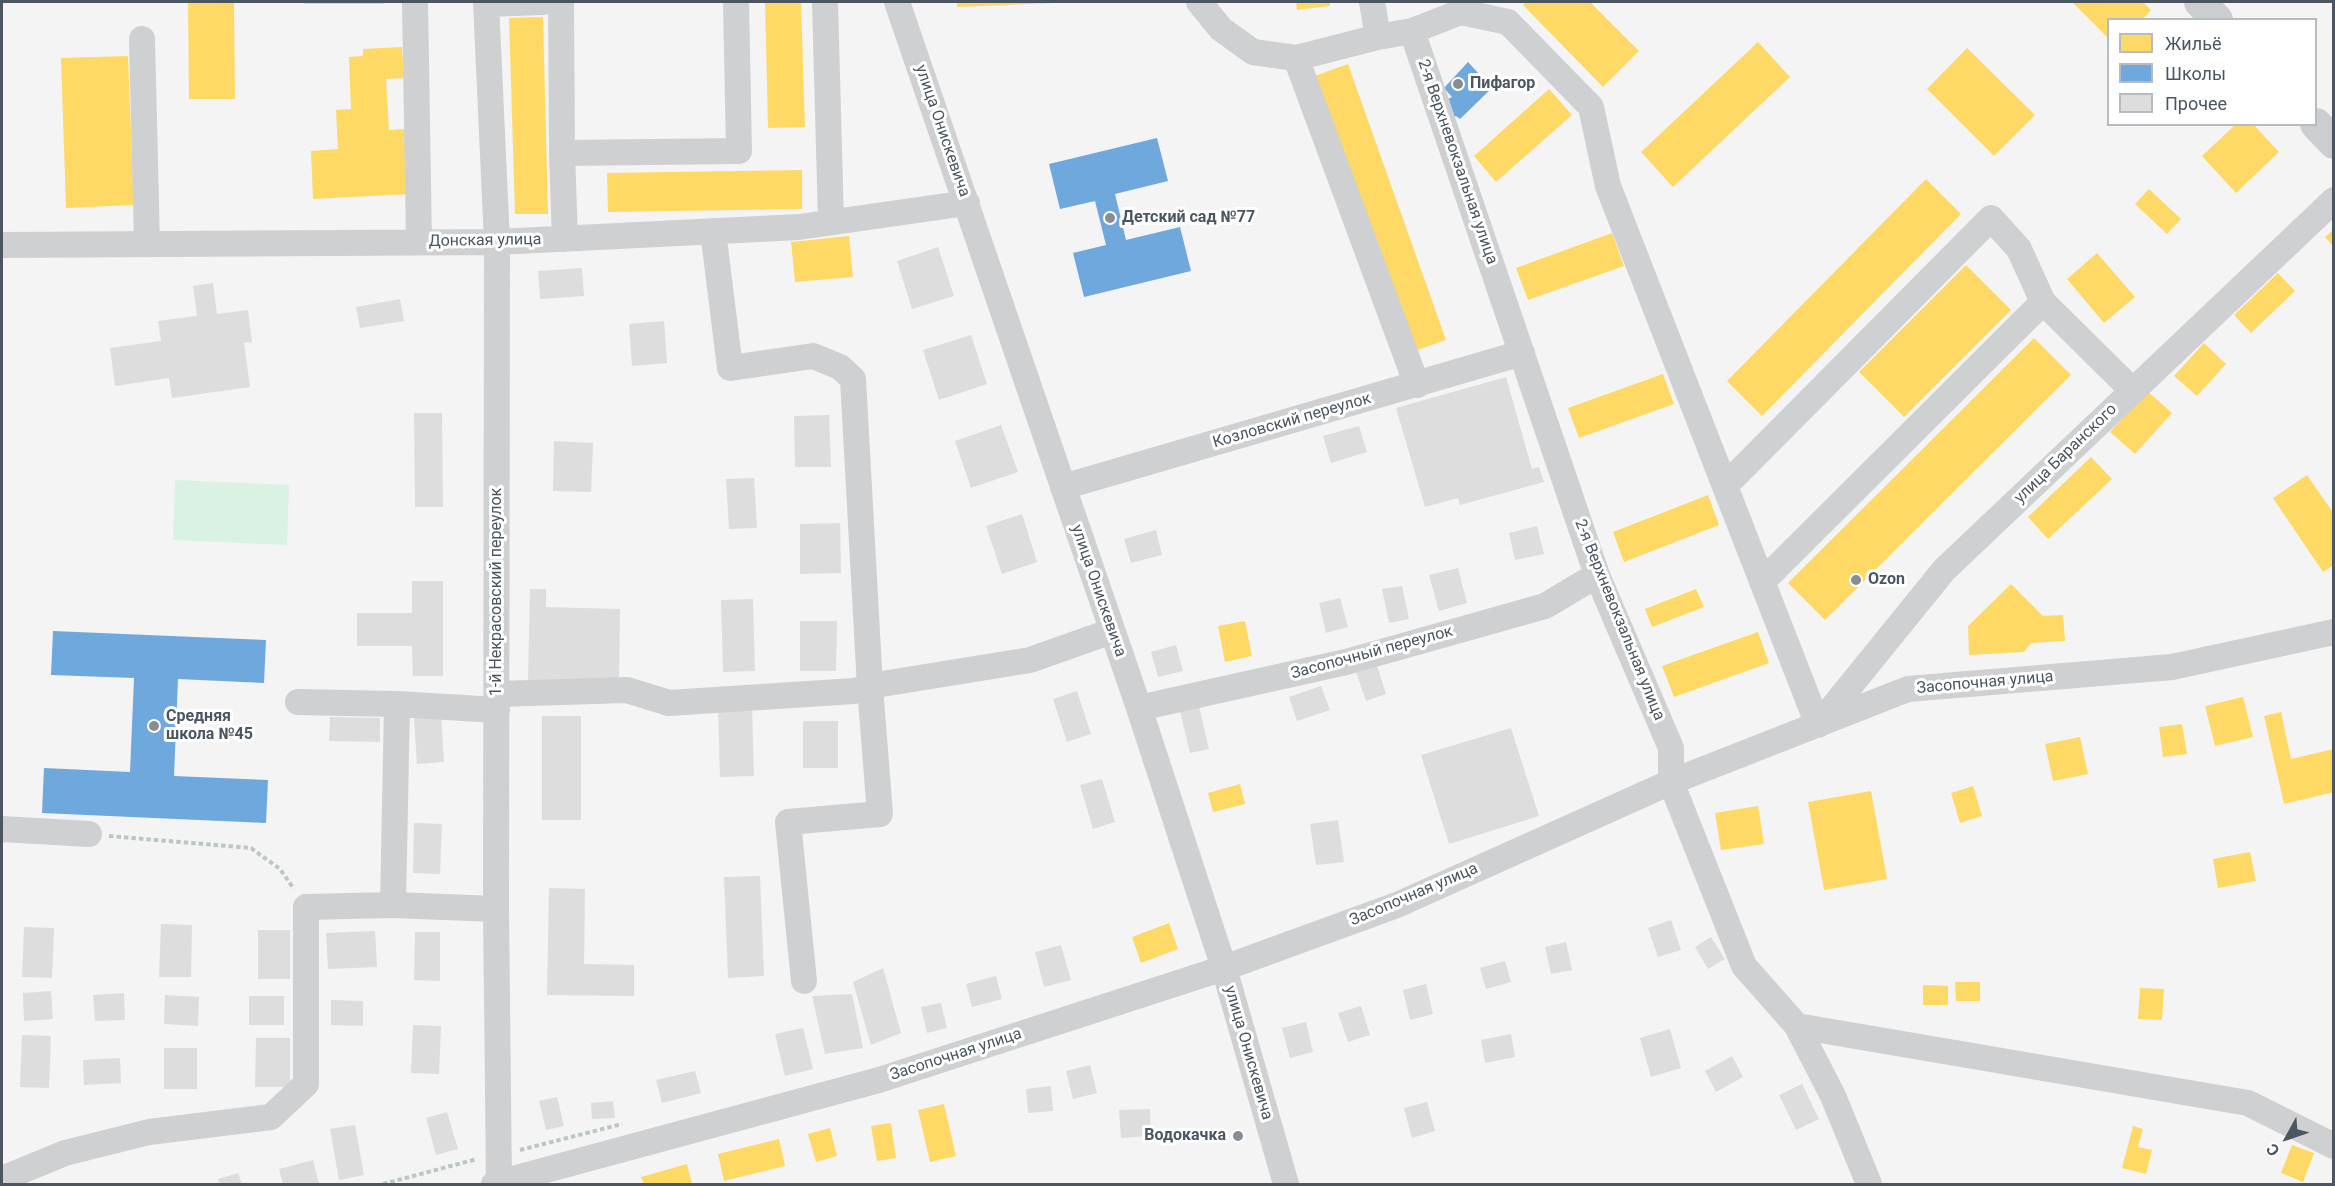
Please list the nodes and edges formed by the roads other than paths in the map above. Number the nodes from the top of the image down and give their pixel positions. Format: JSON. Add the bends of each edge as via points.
{"nodes":[{"id":1,"x":415,"y":2,"type":"edge"},
{"id":2,"x":543,"y":2,"type":"edge"},
{"id":3,"x":561,"y":2,"type":"edge"},
{"id":4,"x":736,"y":2,"type":"edge"},
{"id":5,"x":825,"y":2,"type":"edge"},
{"id":6,"x":897,"y":2,"type":"edge"},
{"id":7,"x":1199,"y":2,"type":"edge"},
{"id":8,"x":1372,"y":2,"type":"edge"},
{"id":9,"x":2200,"y":2,"type":"edge"},
{"id":10,"x":486,"y":3,"type":"edge"},
{"id":11,"x":1470,"y":8,"type":"edge"},
{"id":12,"x":2215,"y":18,"type":"edge"},
{"id":13,"x":1412,"y":31,"type":"junction"},
{"id":14,"x":1378,"y":37,"type":"junction"},
{"id":15,"x":142,"y":39,"type":"dead end"},
{"id":16,"x":1296,"y":58,"type":"junction"},
{"id":17,"x":2317,"y":125,"type":"edge"},
{"id":18,"x":2334,"y":143,"type":"edge"},
{"id":19,"x":562,"y":153,"type":"junction"},
{"id":20,"x":2334,"y":200,"type":"edge"},
{"id":21,"x":967,"y":202,"type":"junction"},
{"id":22,"x":831,"y":222,"type":"junction"},
{"id":23,"x":713,"y":231,"type":"junction"},
{"id":24,"x":565,"y":239,"type":"junction"},
{"id":25,"x":419,"y":242,"type":"junction"},
{"id":26,"x":497,"y":242,"type":"junction"},
{"id":27,"x":147,"y":244,"type":"junction"},
{"id":28,"x":2,"y":245,"type":"edge"},
{"id":29,"x":2043,"y":302,"type":"junction"},
{"id":30,"x":1522,"y":353,"type":"junction"},
{"id":31,"x":1417,"y":385,"type":"junction"},
{"id":32,"x":2133,"y":391,"type":"junction"},
{"id":33,"x":1725,"y":486,"type":"junction"},
{"id":34,"x":1063,"y":487,"type":"junction"},
{"id":35,"x":1597,"y":575,"type":"junction"},
{"id":36,"x":1762,"y":582,"type":"junction"},
{"id":37,"x":1112,"y":630,"type":"junction"},
{"id":38,"x":2334,"y":632,"type":"edge"},
{"id":39,"x":870,"y":687,"type":"junction"},
{"id":40,"x":298,"y":702,"type":"dead end"},
{"id":41,"x":497,"y":702,"type":"junction"},
{"id":42,"x":397,"y":704,"type":"junction"},
{"id":43,"x":1138,"y":708,"type":"junction"},
{"id":44,"x":1818,"y":725,"type":"junction"},
{"id":45,"x":1671,"y":782,"type":"junction"},
{"id":46,"x":2,"y":829,"type":"edge"},
{"id":47,"x":89,"y":834,"type":"road end"},
{"id":48,"x":393,"y":905,"type":"junction"},
{"id":49,"x":496,"y":909,"type":"junction"},
{"id":50,"x":1224,"y":968,"type":"junction"},
{"id":51,"x":804,"y":981,"type":"dead end"},
{"id":52,"x":1797,"y":1026,"type":"junction"},
{"id":53,"x":2334,"y":1146,"type":"edge"},
{"id":54,"x":2,"y":1179,"type":"edge"},
{"id":55,"x":497,"y":1184,"type":"edge"},
{"id":56,"x":1286,"y":1185,"type":"edge"},
{"id":57,"x":1869,"y":1185,"type":"edge"}],
"edges":[{"from":1,"to":25,"type":"street"},
{"from":2,"to":10,"type":"street"},
{"from":3,"to":19,"type":"street"},
{"from":4,"to":19,"type":"street","via":[[739,151]]},
{"from":5,"to":22,"type":"street"},
{"from":6,"to":21,"type":"street","name":"улица Онискевича"},
{"from":7,"to":16,"type":"street","via":[[1221,29],[1253,52]]},
{"from":8,"to":14,"type":"street"},
{"from":9,"to":12,"type":"main road"},
{"from":10,"to":26,"type":"street","name":"1-й Некрасовский переулок"},
{"from":11,"to":13,"type":"street"},
{"from":11,"to":33,"type":"street","via":[[1508,22],[1591,106],[1608,186]]},
{"from":13,"to":14,"type":"street"},
{"from":13,"to":30,"type":"street","name":"2-я Верхневокзальная улица"},
{"from":14,"to":16,"type":"street"},
{"from":15,"to":27,"type":"street"},
{"from":16,"to":31,"type":"street"},
{"from":17,"to":18,"type":"main road"},
{"from":19,"to":24,"type":"street"},
{"from":20,"to":32,"type":"street","name":"улица Баранского"},
{"from":21,"to":22,"type":"street","name":"Донская улица"},
{"from":21,"to":34,"type":"street","name":"улица Онискевича"},
{"from":22,"to":23,"type":"street","name":"Донская улица"},
{"from":23,"to":24,"type":"street","name":"Донская улица"},
{"from":23,"to":39,"type":"street","via":[[730,368],[813,356],[840,367],[853,379]]},
{"from":24,"to":26,"type":"street","name":"Донская улица"},
{"from":25,"to":26,"type":"street","name":"Донская улица"},
{"from":25,"to":27,"type":"street","name":"Донская улица"},
{"from":26,"to":41,"type":"street","name":"1-й Некрасовский переулок"},
{"from":27,"to":28,"type":"street","name":"Донская улица"},
{"from":29,"to":32,"type":"street"},
{"from":29,"to":33,"type":"street","via":[[2019,249],[1991,218]]},
{"from":29,"to":36,"type":"street"},
{"from":30,"to":31,"type":"street","name":"Козловский переулок"},
{"from":30,"to":35,"type":"street","name":"2-я Верхневокзальная улица"},
{"from":31,"to":34,"type":"street","name":"Козловский переулок"},
{"from":32,"to":44,"type":"street","name":"улица Баранского","via":[[1944,570]]},
{"from":33,"to":36,"type":"street"},
{"from":34,"to":37,"type":"street","name":"улица Онискевича"},
{"from":35,"to":43,"type":"street","name":"Засопочный переулок","via":[[1545,606],[1346,662]]},
{"from":35,"to":45,"type":"street","name":"2-я Верхневокзальная улица","via":[[1671,748]]},
{"from":36,"to":44,"type":"street"},
{"from":37,"to":39,"type":"street","via":[[1030,660]]},
{"from":37,"to":43,"type":"street","name":"улица Онискевича"},
{"from":38,"to":44,"type":"street","name":"Засопочная улица","via":[[2172,667],[1908,689]]},
{"from":39,"to":41,"type":"street","via":[[669,702],[627,690]]},
{"from":39,"to":51,"type":"street","via":[[880,814],[788,822]]},
{"from":40,"to":42,"type":"street"},
{"from":41,"to":42,"type":"street"},
{"from":41,"to":49,"type":"street","name":"1-й Некрасовский переулок"},
{"from":42,"to":48,"type":"street"},
{"from":43,"to":50,"type":"street","name":"улица Онискевича"},
{"from":44,"to":45,"type":"street","name":"Засопочная улица"},
{"from":45,"to":50,"type":"street","name":"Засопочная улица","via":[[1397,905]]},
{"from":45,"to":52,"type":"street","name":"2-я Верхневокзальная улица","via":[[1744,966]]},
{"from":46,"to":47,"type":"street"},
{"from":48,"to":49,"type":"street"},
{"from":48,"to":54,"type":"street","via":[[306,907],[306,1084],[271,1117],[149,1132],[65,1153]]},
{"from":49,"to":55,"type":"street","name":"1-й Некрасовский переулок"},
{"from":50,"to":55,"type":"street","name":"Засопочная улица","via":[[879,1080]]},
{"from":50,"to":56,"type":"street","name":"улица Онискевича"},
{"from":52,"to":53,"type":"street","via":[[2248,1103]]},
{"from":52,"to":57,"type":"street","name":"2-я Верхневокзальная улица","via":[[1833,1096]]}]}
